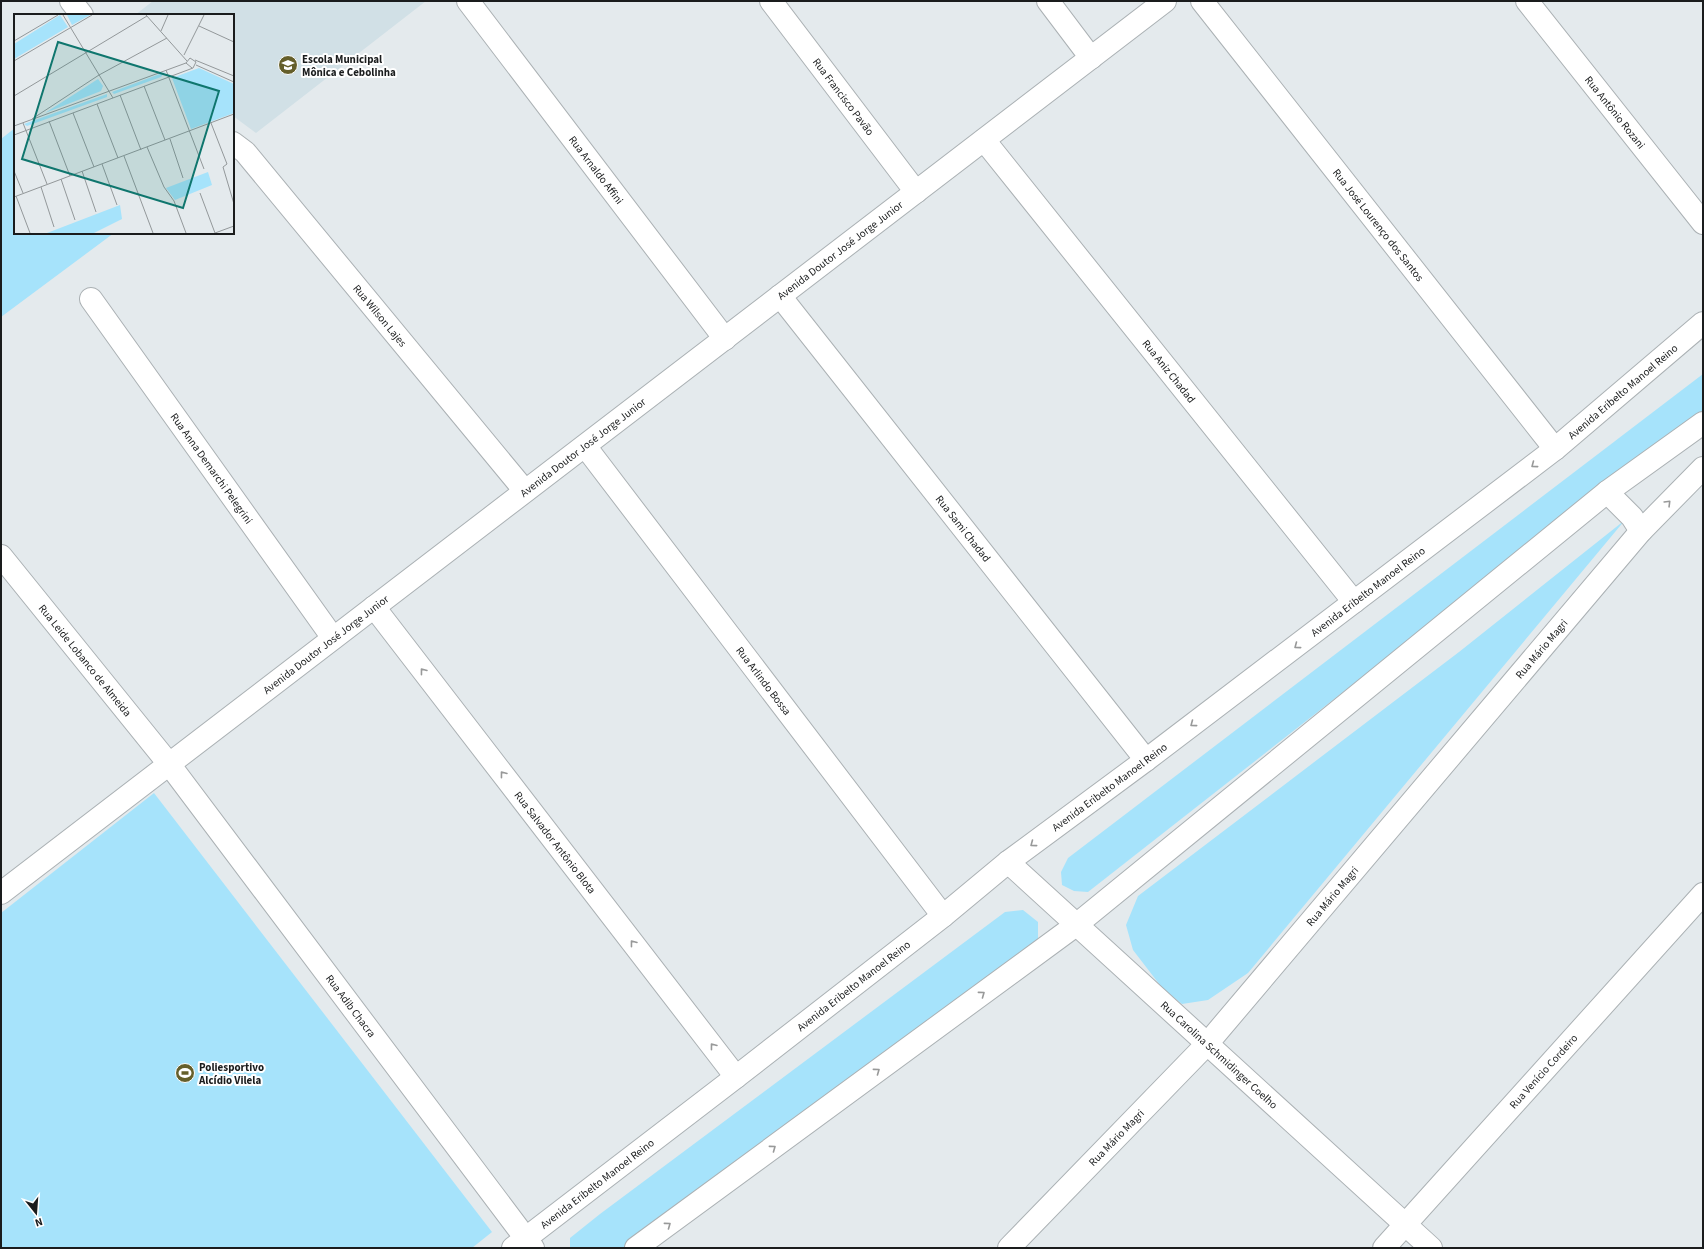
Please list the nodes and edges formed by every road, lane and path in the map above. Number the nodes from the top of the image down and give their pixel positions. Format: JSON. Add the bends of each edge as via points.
{"nodes":[{"id":1,"x":71,"y":1,"type":"edge"},
{"id":2,"x":468,"y":1,"type":"edge"},
{"id":3,"x":771,"y":1,"type":"edge"},
{"id":4,"x":1048,"y":1,"type":"edge"},
{"id":5,"x":1165,"y":1,"type":"edge"},
{"id":6,"x":1202,"y":1,"type":"edge"},
{"id":7,"x":1527,"y":1,"type":"edge"},
{"id":8,"x":81,"y":14,"type":"edge"},
{"id":9,"x":1091,"y":58,"type":"junction"},
{"id":10,"x":984,"y":140,"type":"junction"},
{"id":11,"x":234,"y":144,"type":"edge"},
{"id":12,"x":916,"y":192,"type":"junction"},
{"id":13,"x":1703,"y":223,"type":"edge"},
{"id":14,"x":780,"y":296,"type":"junction"},
{"id":15,"x":90,"y":299,"type":"dead end"},
{"id":16,"x":1703,"y":323,"type":"edge"},
{"id":17,"x":725,"y":339,"type":"junction"},
{"id":18,"x":1703,"y":423,"type":"edge"},
{"id":19,"x":585,"y":446,"type":"junction"},
{"id":20,"x":1555,"y":449,"type":"junction"},
{"id":21,"x":1703,"y":468,"type":"edge"},
{"id":22,"x":525,"y":491,"type":"junction"},
{"id":23,"x":1607,"y":492,"type":"junction"},
{"id":24,"x":1641,"y":531,"type":"junction"},
{"id":25,"x":1,"y":556,"type":"edge"},
{"id":26,"x":1354,"y":602,"type":"junction"},
{"id":27,"x":374,"y":607,"type":"junction"},
{"id":28,"x":333,"y":638,"type":"junction"},
{"id":29,"x":1146,"y":760,"type":"junction"},
{"id":30,"x":169,"y":764,"type":"junction"},
{"id":31,"x":1008,"y":862,"type":"junction"},
{"id":32,"x":1,"y":893,"type":"edge"},
{"id":33,"x":1703,"y":894,"type":"edge"},
{"id":34,"x":943,"y":916,"type":"junction"},
{"id":35,"x":1076,"y":925,"type":"junction"},
{"id":36,"x":1207,"y":1044,"type":"junction"},
{"id":37,"x":736,"y":1077,"type":"junction"},
{"id":38,"x":1405,"y":1225,"type":"junction"},
{"id":39,"x":524,"y":1245,"type":"edge"},
{"id":40,"x":636,"y":1248,"type":"edge"},
{"id":41,"x":1010,"y":1248,"type":"edge"},
{"id":42,"x":1384,"y":1248,"type":"edge"},
{"id":43,"x":1431,"y":1248,"type":"edge"}],
"edges":[{"from":1,"to":8,"type":"street"},
{"from":2,"to":17,"type":"street","name":"Rua Arnaldo Affini"},
{"from":3,"to":12,"type":"street","name":"Rua Francisco Pavão"},
{"from":4,"to":9,"type":"street"},
{"from":5,"to":9,"type":"street","name":"Avenida Doutor José Jorge Junior"},
{"from":6,"to":20,"type":"street","name":"Rua José Lourenço dos Santos"},
{"from":7,"to":13,"type":"street","name":"Rua Antônio Rozani"},
{"from":9,"to":10,"type":"street","name":"Avenida Doutor José Jorge Junior"},
{"from":10,"to":12,"type":"street","name":"Avenida Doutor José Jorge Junior"},
{"from":10,"to":26,"type":"street","name":"Rua Aniz Chadad"},
{"from":11,"to":22,"type":"street","name":"Rua Wilson Lajes","via":[[245,152]]},
{"from":12,"to":14,"type":"street","name":"Avenida Doutor José Jorge Junior"},
{"from":14,"to":17,"type":"street","name":"Avenida Doutor José Jorge Junior"},
{"from":14,"to":29,"type":"street","name":"Rua Sami Chadad"},
{"from":15,"to":28,"type":"street","name":"Rua Anna Demarchi Pelegrini"},
{"from":16,"to":20,"type":"street","name":"Avenida Eribelto Manoel Reino"},
{"from":17,"to":19,"type":"street","name":"Avenida Doutor José Jorge Junior"},
{"from":18,"to":23,"type":"street"},
{"from":19,"to":22,"type":"street","name":"Avenida Doutor José Jorge Junior"},
{"from":19,"to":34,"type":"street","name":"Rua Arlindo Bossa"},
{"from":20,"to":26,"type":"street","name":"Avenida Eribelto Manoel Reino","one_way":true},
{"from":24,"to":21,"type":"street","name":"Rua Mário Magri","one_way":true},
{"from":22,"to":27,"type":"street","name":"Avenida Doutor José Jorge Junior"},
{"from":23,"to":24,"type":"street","via":[[1632,517]]},
{"from":23,"to":35,"type":"street"},
{"from":24,"to":36,"type":"street","name":"Rua Mário Magri"},
{"from":25,"to":30,"type":"street","name":"Rua Leide Lobanco de Almeida"},
{"from":26,"to":29,"type":"street","name":"Avenida Eribelto Manoel Reino","one_way":true},
{"from":27,"to":28,"type":"street","name":"Avenida Doutor José Jorge Junior"},
{"from":37,"to":27,"type":"street","name":"Rua Salvador Antônio Blota","one_way":true},
{"from":28,"to":30,"type":"street","name":"Avenida Doutor José Jorge Junior"},
{"from":29,"to":31,"type":"street","name":"Avenida Eribelto Manoel Reino","one_way":true},
{"from":30,"to":32,"type":"street","name":"Avenida Doutor José Jorge Junior"},
{"from":30,"to":39,"type":"street","name":"Rua Adib Chacra"},
{"from":31,"to":34,"type":"street","name":"Avenida Eribelto Manoel Reino"},
{"from":31,"to":35,"type":"street","name":"Rua Carolina Schmidinger Coelho"},
{"from":33,"to":38,"type":"street","name":"Rua Venício Cordeiro"},
{"from":34,"to":37,"type":"street","name":"Avenida Eribelto Manoel Reino"},
{"from":35,"to":36,"type":"street","name":"Rua Carolina Schmidinger Coelho"},
{"from":40,"to":35,"type":"street","one_way":true},
{"from":36,"to":38,"type":"street","name":"Rua Carolina Schmidinger Coelho"},
{"from":36,"to":41,"type":"street","name":"Rua Mário Magri"},
{"from":37,"to":39,"type":"street","name":"Avenida Eribelto Manoel Reino"},
{"from":38,"to":42,"type":"street","name":"Rua Venício Cordeiro"},
{"from":38,"to":43,"type":"street","name":"Rua Carolina Schmidinger Coelho"}]}
